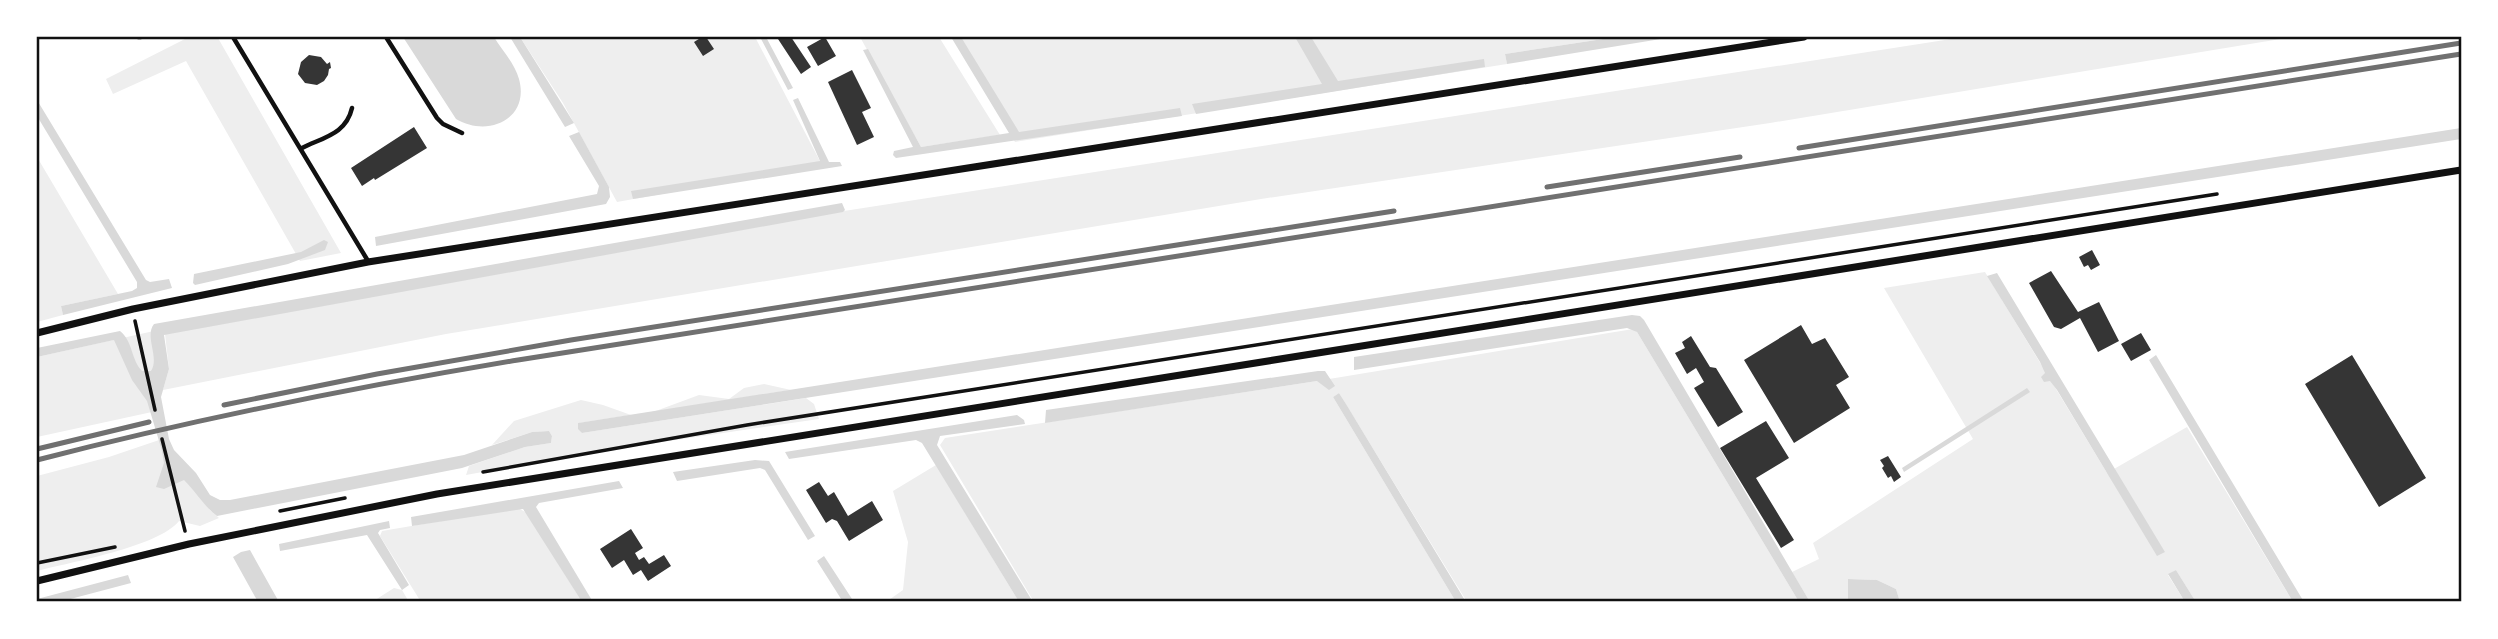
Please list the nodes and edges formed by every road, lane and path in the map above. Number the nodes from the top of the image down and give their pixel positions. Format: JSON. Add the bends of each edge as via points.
{"nodes":[{"id":1,"x":241,"y":37,"type":"edge"},
{"id":2,"x":386,"y":37,"type":"edge"},
{"id":3,"x":1804,"y":37,"type":"edge"},
{"id":4,"x":234,"y":38,"type":"edge"},
{"id":5,"x":352,"y":108,"type":"dead end"},
{"id":6,"x":462,"y":133,"type":"dead end"},
{"id":7,"x":302,"y":148,"type":"junction"},
{"id":8,"x":2461,"y":170,"type":"edge"},
{"id":9,"x":2226,"y":193,"type":"dead end"},
{"id":10,"x":368,"y":262,"type":"junction"},
{"id":11,"x":133,"y":309,"type":"junction"},
{"id":12,"x":37,"y":333,"type":"edge"},
{"id":13,"x":155,"y":410,"type":"dead end"},
{"id":14,"x":162,"y":439,"type":"dead end"},
{"id":15,"x":481,"y":472,"type":"dead end"},
{"id":16,"x":349,"y":497,"type":"dead end"},
{"id":17,"x":273,"y":513,"type":"dead end"},
{"id":18,"x":196,"y":529,"type":"dead end"},
{"id":19,"x":186,"y":531,"type":"junction"},
{"id":20,"x":173,"y":534,"type":"dead end"},
{"id":21,"x":125,"y":545,"type":"dead end"},
{"id":22,"x":37,"y":563,"type":"edge"},
{"id":23,"x":37,"y":581,"type":"edge"}],
"edges":[{"from":1,"to":4,"type":"lane"},
{"from":2,"to":6,"type":"lane","via":[[437,118]]},
{"from":3,"to":10,"type":"street"},
{"from":4,"to":7,"type":"lane"},
{"from":5,"to":7,"type":"lane","via":[[346,125]]},
{"from":7,"to":10,"type":"lane"},
{"from":8,"to":23,"type":"street","via":[[437,494],[189,544]]},
{"from":9,"to":15,"type":"path","via":[[761,423]]},
{"from":10,"to":11,"type":"street"},
{"from":11,"to":12,"type":"street"},
{"from":11,"to":13,"type":"path"},
{"from":14,"to":19,"type":"path"},
{"from":16,"to":17,"type":"path"},
{"from":18,"to":19,"type":"path"},
{"from":19,"to":20,"type":"path"},
{"from":21,"to":22,"type":"path"}]}
